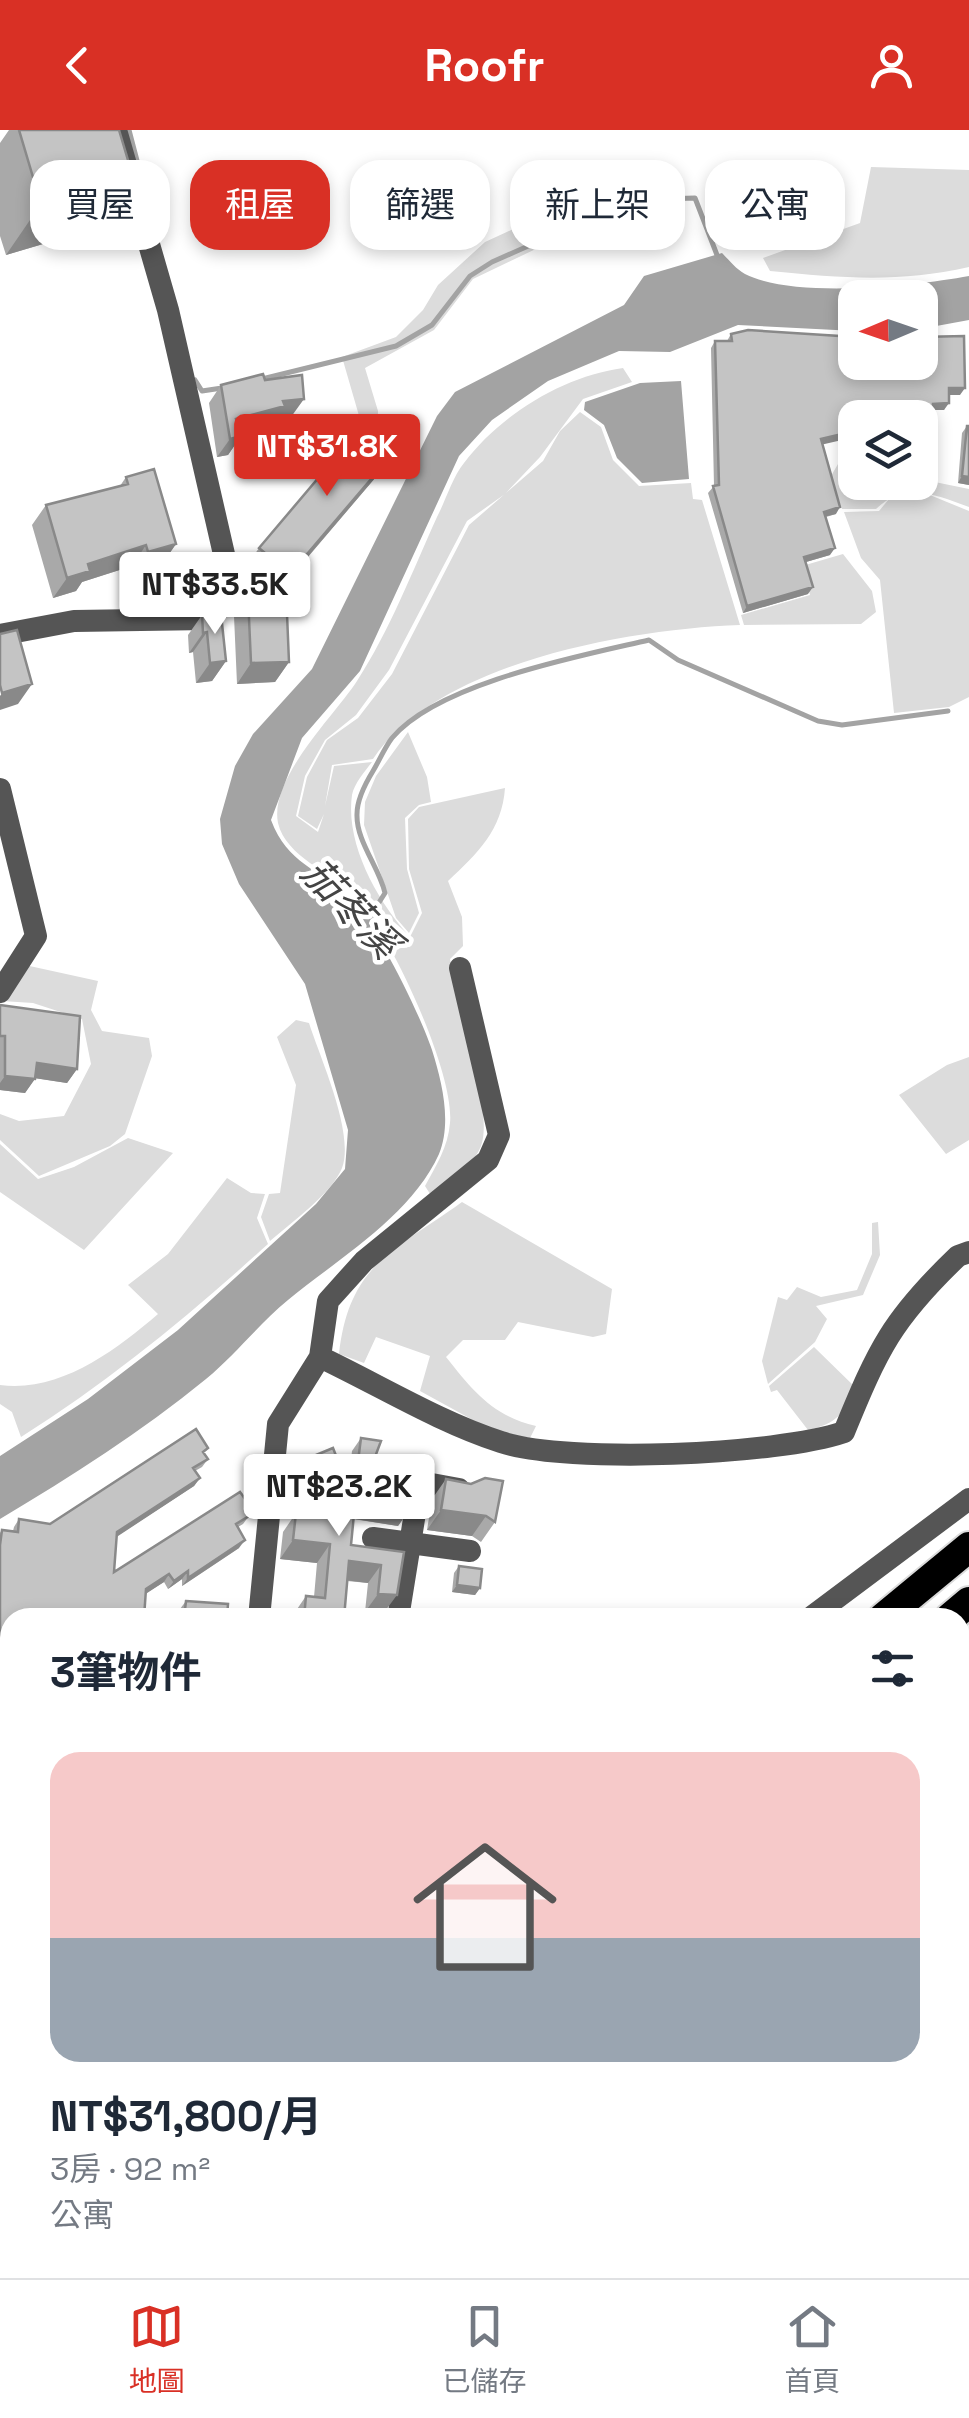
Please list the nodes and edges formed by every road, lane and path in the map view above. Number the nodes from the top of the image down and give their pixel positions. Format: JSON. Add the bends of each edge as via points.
{"nodes":[{"id":1,"x":116,"y":130,"type":"edge"},
{"id":2,"x":0,"y":634,"type":"edge"},
{"id":3,"x":0,"y":789,"type":"edge"},
{"id":4,"x":460,"y":968,"type":"dead end"},
{"id":5,"x":0,"y":992,"type":"edge"},
{"id":6,"x":969,"y":1252,"type":"edge"},
{"id":7,"x":320,"y":1357,"type":"junction"},
{"id":8,"x":377,"y":1474,"type":"edge"},
{"id":9,"x":420,"y":1482,"type":"junction"},
{"id":10,"x":459,"y":1488,"type":"edge"},
{"id":11,"x":969,"y":1500,"type":"edge"},
{"id":12,"x":372,"y":1538,"type":"dead end"},
{"id":13,"x":410,"y":1544,"type":"junction"},
{"id":14,"x":969,"y":1546,"type":"edge"},
{"id":15,"x":470,"y":1551,"type":"dead end"},
{"id":16,"x":259,"y":1608,"type":"edge"},
{"id":17,"x":400,"y":1608,"type":"edge"},
{"id":18,"x":823,"y":1608,"type":"edge"},
{"id":19,"x":895,"y":1608,"type":"edge"}],
"edges":[{"from":1,"to":2,"type":"street","via":[[168,310],[229,576],[226,602],[208,618],[74,621]]},
{"from":3,"to":5,"type":"street","via":[[36,936]]},
{"from":4,"to":7,"type":"street","via":[[499,1135],[488,1160],[364,1262],[328,1302]]},
{"from":6,"to":7,"type":"street","via":[[908,1304],[876,1352],[844,1432],[817,1441],[570,1454],[502,1443]]},
{"from":7,"to":16,"type":"street","via":[[278,1424]]},
{"from":8,"to":9,"type":"street"},
{"from":9,"to":10,"type":"street"},
{"from":9,"to":13,"type":"street"},
{"from":11,"to":18,"type":"street"},
{"from":12,"to":13,"type":"street"},
{"from":13,"to":15,"type":"street"},
{"from":13,"to":17,"type":"street"},
{"from":14,"to":19,"type":"highway"}]}
